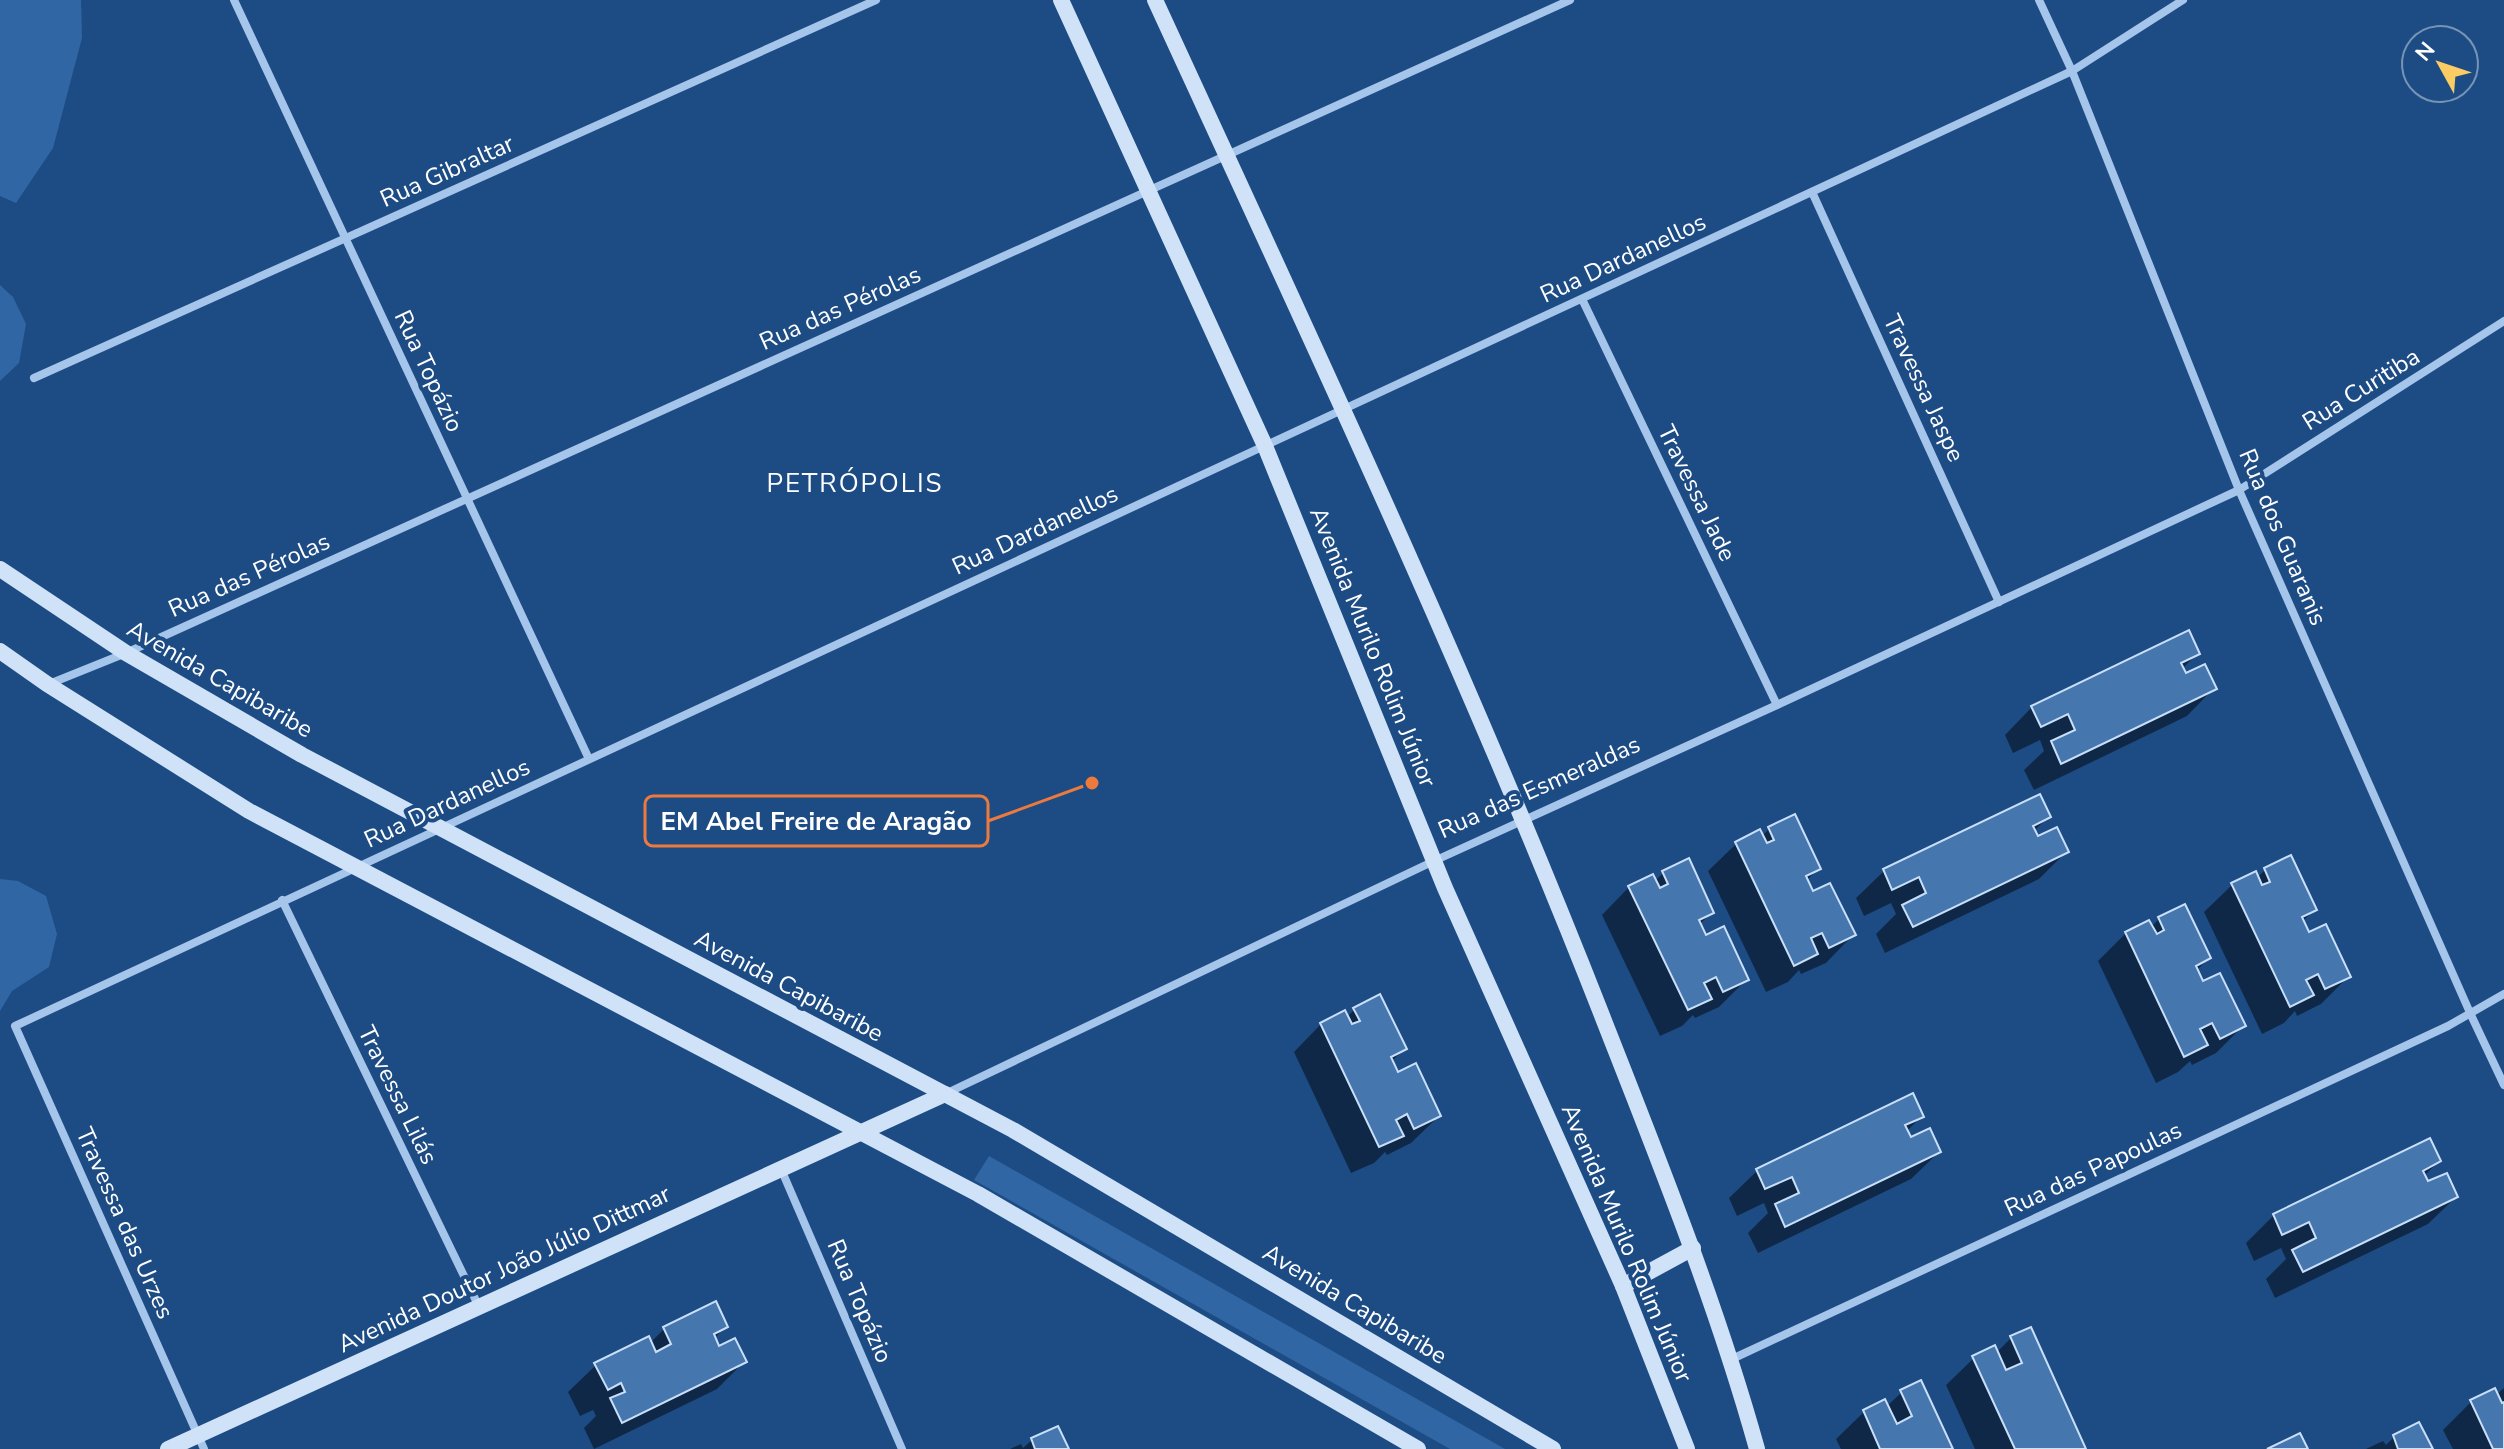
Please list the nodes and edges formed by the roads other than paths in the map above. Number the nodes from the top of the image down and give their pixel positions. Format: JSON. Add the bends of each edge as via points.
{"nodes":[{"id":1,"x":234,"y":0,"type":"edge"},
{"id":2,"x":876,"y":0,"type":"edge"},
{"id":3,"x":1061,"y":0,"type":"edge"},
{"id":4,"x":1155,"y":0,"type":"edge"},
{"id":5,"x":1570,"y":0,"type":"edge"},
{"id":6,"x":2039,"y":0,"type":"edge"},
{"id":7,"x":2183,"y":0,"type":"edge"},
{"id":8,"x":2072,"y":71,"type":"junction"},
{"id":9,"x":1226,"y":155,"type":"junction"},
{"id":10,"x":1148,"y":191,"type":"junction"},
{"id":11,"x":1812,"y":192,"type":"junction"},
{"id":12,"x":345,"y":238,"type":"junction"},
{"id":13,"x":1582,"y":299,"type":"junction"},
{"id":14,"x":2504,"y":321,"type":"edge"},
{"id":15,"x":34,"y":378,"type":"dead end"},
{"id":16,"x":1343,"y":410,"type":"junction"},
{"id":17,"x":1265,"y":446,"type":"junction"},
{"id":18,"x":2239,"y":490,"type":"junction"},
{"id":19,"x":467,"y":498,"type":"junction"},
{"id":20,"x":0,"y":569,"type":"edge"},
{"id":21,"x":1999,"y":602,"type":"junction"},
{"id":22,"x":0,"y":651,"type":"edge"},
{"id":23,"x":126,"y":653,"type":"junction"},
{"id":24,"x":47,"y":684,"type":"junction"},
{"id":25,"x":1777,"y":705,"type":"junction"},
{"id":26,"x":589,"y":759,"type":"junction"},
{"id":27,"x":1523,"y":821,"type":"junction"},
{"id":28,"x":438,"y":829,"type":"junction"},
{"id":29,"x":1434,"y":861,"type":"junction"},
{"id":30,"x":356,"y":867,"type":"junction"},
{"id":31,"x":282,"y":900,"type":"junction"},
{"id":32,"x":2504,"y":994,"type":"edge"},
{"id":33,"x":2471,"y":1015,"type":"junction"},
{"id":34,"x":15,"y":1026,"type":"joint"},
{"id":35,"x":2504,"y":1085,"type":"edge"},
{"id":36,"x":945,"y":1094,"type":"junction"},
{"id":37,"x":860,"y":1132,"type":"junction"},
{"id":38,"x":781,"y":1169,"type":"junction"},
{"id":39,"x":1693,"y":1248,"type":"junction"},
{"id":40,"x":1623,"y":1286,"type":"junction"},
{"id":41,"x":479,"y":1307,"type":"junction"},
{"id":42,"x":1732,"y":1359,"type":"junction"},
{"id":43,"x":201,"y":1442,"type":"edge"},
{"id":44,"x":168,"y":1449,"type":"edge"},
{"id":45,"x":902,"y":1449,"type":"edge"},
{"id":46,"x":1418,"y":1449,"type":"edge"},
{"id":47,"x":1553,"y":1449,"type":"edge"},
{"id":48,"x":1687,"y":1449,"type":"edge"},
{"id":49,"x":1757,"y":1449,"type":"edge"}],
"edges":[{"from":1,"to":12,"type":"street","name":"Rua Topázio"},
{"from":2,"to":12,"type":"street","name":"Rua Gibraltar"},
{"from":3,"to":10,"type":"main road","name":"Avenida Murilo Rolim Júnior"},
{"from":4,"to":9,"type":"main road"},
{"from":5,"to":9,"type":"street","name":"Rua das Pérolas"},
{"from":6,"to":8,"type":"street","name":"Rua dos Guaranis"},
{"from":7,"to":8,"type":"street","name":"Rua Dardanellos"},
{"from":8,"to":11,"type":"street","name":"Rua Dardanellos"},
{"from":8,"to":18,"type":"street","name":"Rua dos Guaranis"},
{"from":9,"to":10,"type":"street","name":"Rua das Pérolas"},
{"from":9,"to":16,"type":"main road"},
{"from":10,"to":17,"type":"main road","name":"Avenida Murilo Rolim Júnior"},
{"from":10,"to":19,"type":"street","name":"Rua das Pérolas"},
{"from":11,"to":13,"type":"street","name":"Rua Dardanellos"},
{"from":11,"to":21,"type":"street","name":"Travessa Jaspe"},
{"from":12,"to":15,"type":"street","name":"Rua Gibraltar"},
{"from":12,"to":19,"type":"street","name":"Rua Topázio"},
{"from":13,"to":16,"type":"street","name":"Rua Dardanellos"},
{"from":13,"to":25,"type":"street","name":"Travessa Jade"},
{"from":14,"to":18,"type":"street","name":"Rua Curitiba"},
{"from":16,"to":17,"type":"street","name":"Rua Dardanellos"},
{"from":16,"to":27,"type":"main road"},
{"from":17,"to":26,"type":"street","name":"Rua Dardanellos"},
{"from":17,"to":29,"type":"main road","name":"Avenida Murilo Rolim Júnior"},
{"from":18,"to":21,"type":"street","name":"Rua das Esmeraldas"},
{"from":18,"to":33,"type":"street","name":"Rua dos Guaranis"},
{"from":19,"to":23,"type":"street","name":"Rua das Pérolas"},
{"from":19,"to":26,"type":"street","name":"Rua Topázio"},
{"from":20,"to":23,"type":"main road","name":"Avenida Capibaribe"},
{"from":21,"to":25,"type":"street","name":"Rua das Esmeraldas"},
{"from":22,"to":24,"type":"main road"},
{"from":23,"to":24,"type":"street","name":"Rua das Pérolas"},
{"from":23,"to":28,"type":"main road","name":"Avenida Capibaribe"},
{"from":24,"to":30,"type":"main road","via":[[249,811]]},
{"from":25,"to":27,"type":"street","name":"Rua das Esmeraldas"},
{"from":26,"to":28,"type":"street","name":"Rua Dardanellos"},
{"from":27,"to":29,"type":"street","name":"Rua das Esmeraldas"},
{"from":27,"to":39,"type":"main road"},
{"from":28,"to":30,"type":"street","name":"Rua Dardanellos"},
{"from":28,"to":36,"type":"main road","name":"Avenida Capibaribe"},
{"from":29,"to":36,"type":"street","name":"Rua das Esmeraldas"},
{"from":29,"to":40,"type":"main road","name":"Avenida Murilo Rolim Júnior"},
{"from":30,"to":31,"type":"street","name":"Rua Dardanellos"},
{"from":30,"to":37,"type":"main road"},
{"from":31,"to":34,"type":"street","name":"Rua Dardanellos"},
{"from":31,"to":41,"type":"street","name":"Travessa Lilás"},
{"from":32,"to":33,"type":"street","name":"Rua das Papoulas"},
{"from":33,"to":35,"type":"street","name":"Rua dos Guaranis"},
{"from":33,"to":42,"type":"street","name":"Rua das Papoulas"},
{"from":34,"to":43,"type":"street","name":"Travessa das Urzes"},
{"from":36,"to":37,"type":"main road","name":"Rua das Esmeraldas"},
{"from":36,"to":47,"type":"main road","name":"Avenida Capibaribe"},
{"from":37,"to":38,"type":"main road","name":"Avenida Doutor João Júlio Dittmar"},
{"from":37,"to":46,"type":"main road","via":[[978,1194]]},
{"from":38,"to":41,"type":"main road","name":"Avenida Doutor João Júlio Dittmar"},
{"from":38,"to":45,"type":"street","name":"Rua Topázio"},
{"from":39,"to":40,"type":"main road"},
{"from":39,"to":42,"type":"main road"},
{"from":40,"to":48,"type":"main road","name":"Avenida Murilo Rolim Júnior"},
{"from":41,"to":43,"type":"main road","name":"Avenida Doutor João Júlio Dittmar"},
{"from":42,"to":49,"type":"main road"},
{"from":43,"to":44,"type":"main road","name":"Avenida Doutor João Júlio Dittmar"}]}
